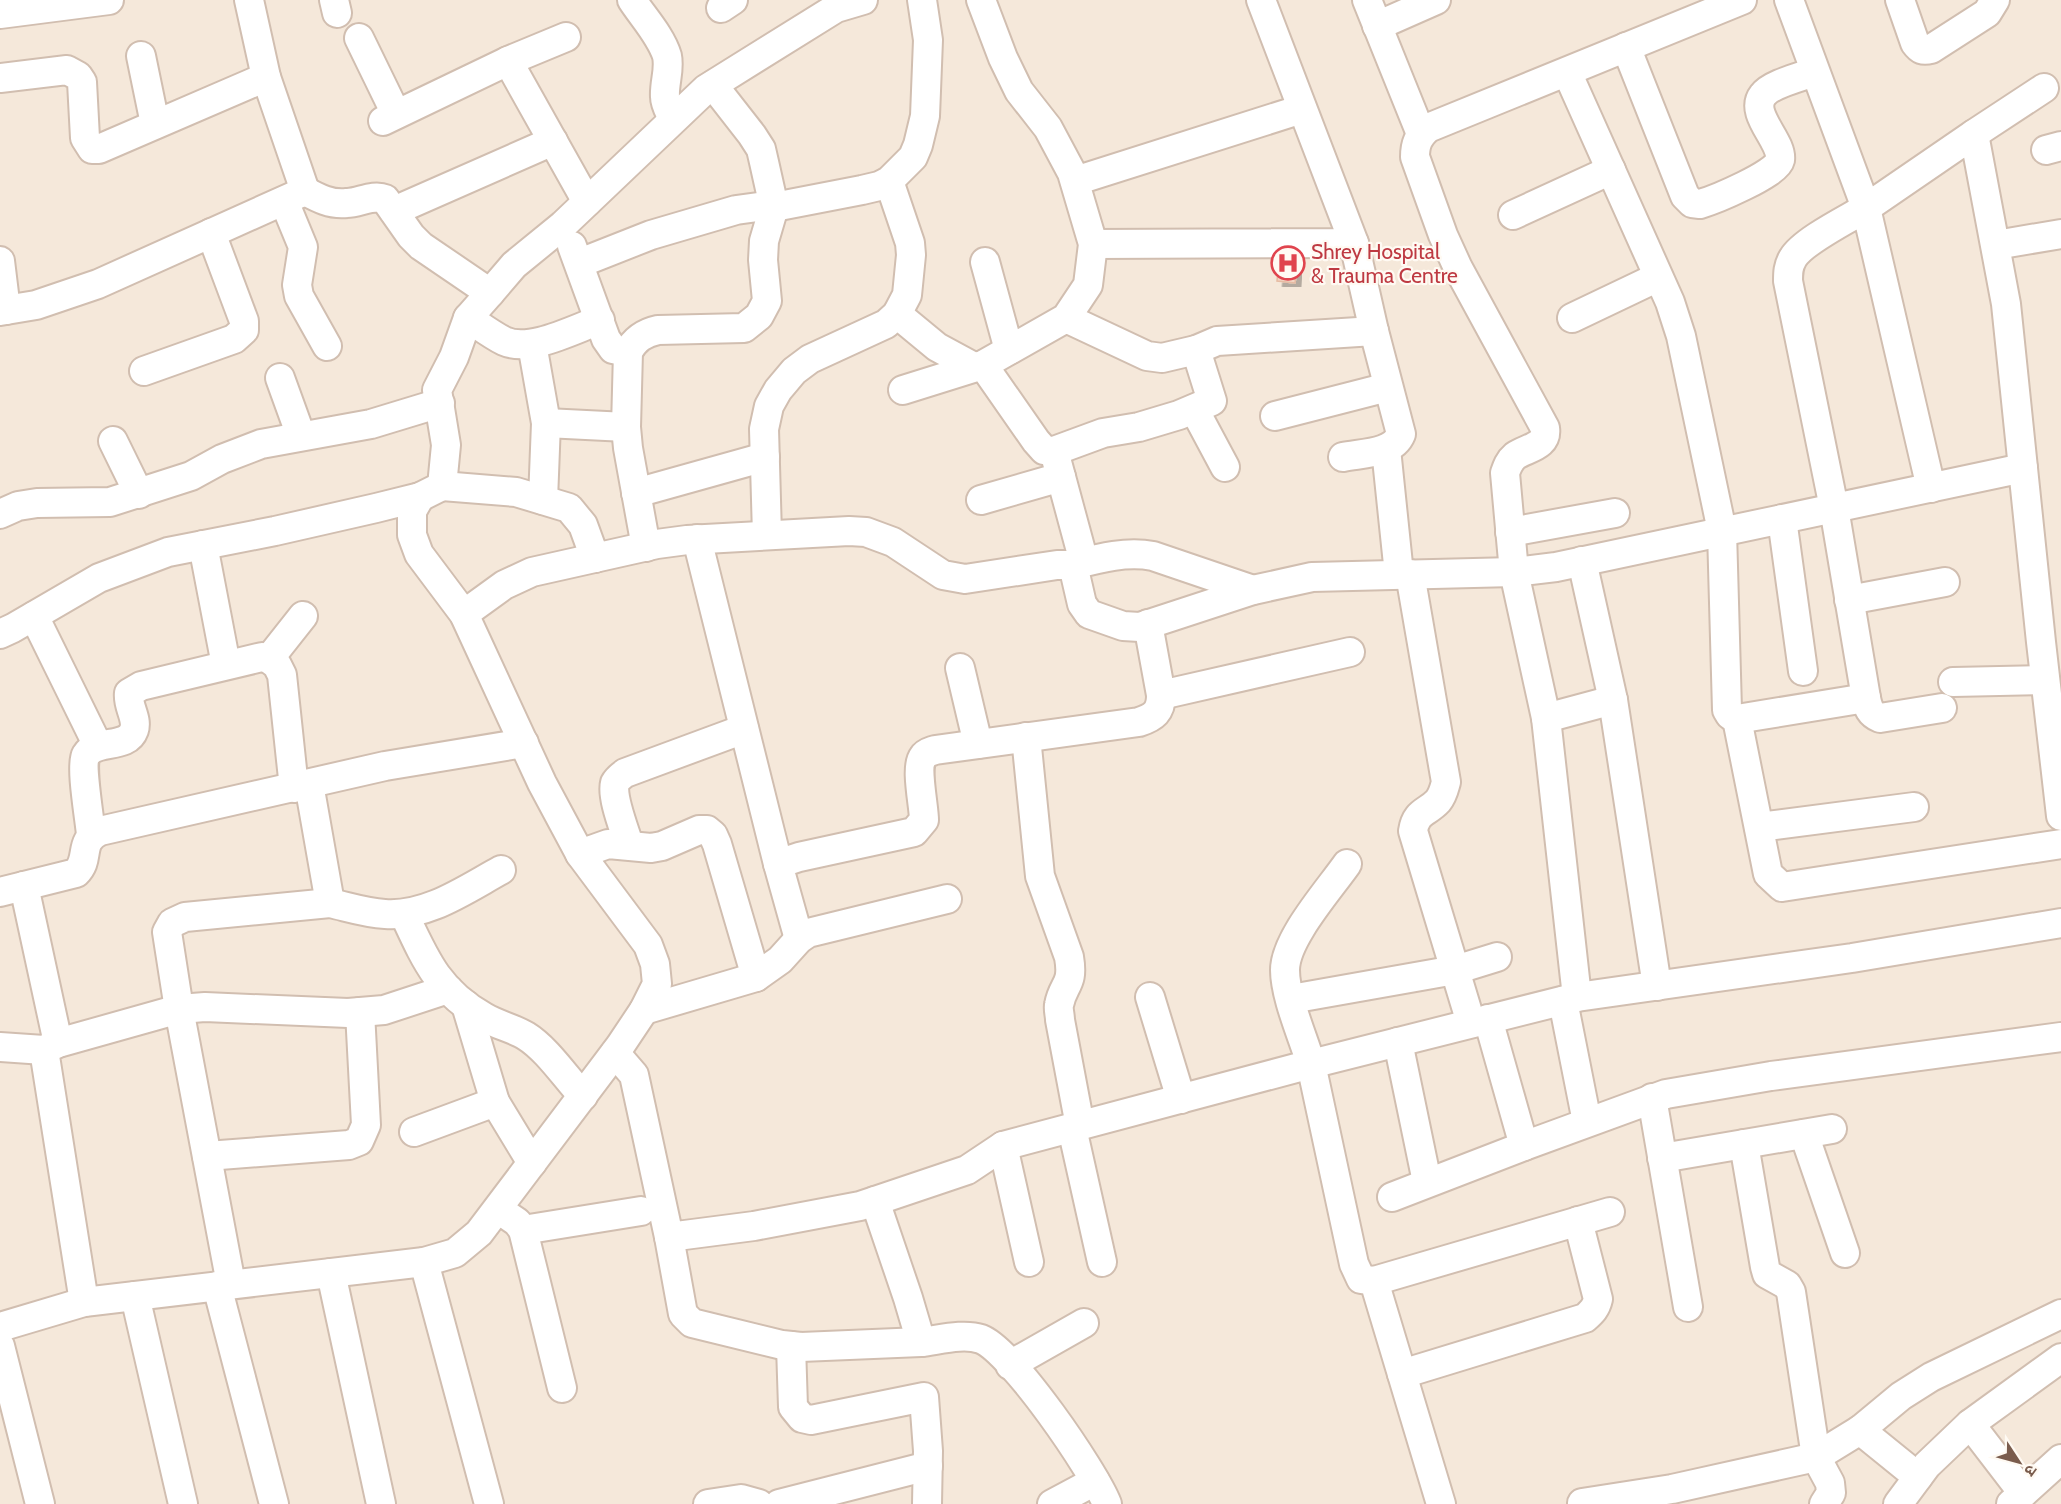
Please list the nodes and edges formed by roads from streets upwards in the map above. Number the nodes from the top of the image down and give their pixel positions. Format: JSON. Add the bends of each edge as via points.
{"nodes":[{"id":1,"x":109,"y":0,"type":"edge"},
{"id":2,"x":249,"y":0,"type":"edge"},
{"id":3,"x":632,"y":0,"type":"edge"},
{"id":4,"x":863,"y":0,"type":"edge"},
{"id":5,"x":922,"y":0,"type":"edge"},
{"id":6,"x":981,"y":0,"type":"edge"},
{"id":7,"x":1261,"y":0,"type":"edge"},
{"id":8,"x":1436,"y":0,"type":"edge"},
{"id":9,"x":1742,"y":0,"type":"edge"},
{"id":10,"x":1789,"y":0,"type":"edge"},
{"id":11,"x":1900,"y":0,"type":"edge"},
{"id":12,"x":1995,"y":0,"type":"edge"},
{"id":13,"x":1372,"y":13,"type":"edge"},
{"id":14,"x":0,"y":14,"type":"edge"},
{"id":15,"x":566,"y":37,"type":"dead end"},
{"id":16,"x":359,"y":38,"type":"dead end"},
{"id":17,"x":1626,"y":47,"type":"junction"},
{"id":18,"x":141,"y":56,"type":"dead end"},
{"id":19,"x":508,"y":61,"type":"junction"},
{"id":20,"x":1567,"y":72,"type":"junction"},
{"id":21,"x":1814,"y":72,"type":"junction"},
{"id":22,"x":266,"y":76,"type":"junction"},
{"id":23,"x":0,"y":78,"type":"edge"},
{"id":24,"x":713,"y":85,"type":"junction"},
{"id":25,"x":2044,"y":88,"type":"dead end"},
{"id":26,"x":1302,"y":109,"type":"junction"},
{"id":27,"x":673,"y":119,"type":"junction"},
{"id":28,"x":155,"y":124,"type":"junction"},
{"id":29,"x":1420,"y":134,"type":"junction"},
{"id":30,"x":1974,"y":134,"type":"junction"},
{"id":31,"x":553,"y":141,"type":"junction"},
{"id":32,"x":1611,"y":170,"type":"junction"},
{"id":33,"x":889,"y":181,"type":"junction"},
{"id":34,"x":1075,"y":182,"type":"junction"},
{"id":35,"x":294,"y":196,"type":"junction"},
{"id":36,"x":587,"y":202,"type":"junction"},
{"id":37,"x":774,"y":207,"type":"junction"},
{"id":38,"x":1866,"y":208,"type":"junction"},
{"id":39,"x":394,"y":211,"type":"junction"},
{"id":40,"x":1513,"y":215,"type":"dead end"},
{"id":41,"x":563,"y":225,"type":"junction"},
{"id":42,"x":211,"y":233,"type":"junction"},
{"id":43,"x":2061,"y":234,"type":"edge"},
{"id":44,"x":1093,"y":243,"type":"junction"},
{"id":45,"x":1354,"y":243,"type":"junction"},
{"id":46,"x":1996,"y":245,"type":"junction"},
{"id":47,"x":0,"y":261,"type":"edge"},
{"id":48,"x":985,"y":262,"type":"dead end"},
{"id":49,"x":580,"y":263,"type":"junction"},
{"id":50,"x":1658,"y":276,"type":"junction"},
{"id":51,"x":490,"y":293,"type":"junction"},
{"id":52,"x":3,"y":311,"type":"edge"},
{"id":53,"x":897,"y":314,"type":"junction"},
{"id":54,"x":468,"y":318,"type":"junction"},
{"id":55,"x":1066,"y":318,"type":"junction"},
{"id":56,"x":1572,"y":318,"type":"dead end"},
{"id":57,"x":600,"y":320,"type":"junction"},
{"id":58,"x":1374,"y":331,"type":"junction"},
{"id":59,"x":532,"y":344,"type":"junction"},
{"id":60,"x":327,"y":346,"type":"dead end"},
{"id":61,"x":1009,"y":350,"type":"junction"},
{"id":62,"x":1196,"y":350,"type":"junction"},
{"id":63,"x":628,"y":352,"type":"junction"},
{"id":64,"x":978,"y":366,"type":"junction"},
{"id":65,"x":144,"y":371,"type":"dead end"},
{"id":66,"x":280,"y":378,"type":"dead end"},
{"id":67,"x":1389,"y":387,"type":"junction"},
{"id":68,"x":903,"y":390,"type":"dead end"},
{"id":69,"x":440,"y":403,"type":"junction"},
{"id":70,"x":1194,"y":409,"type":"junction"},
{"id":71,"x":1275,"y":416,"type":"dead end"},
{"id":72,"x":546,"y":423,"type":"junction"},
{"id":73,"x":626,"y":428,"type":"junction"},
{"id":74,"x":301,"y":436,"type":"junction"},
{"id":75,"x":113,"y":441,"type":"dead end"},
{"id":76,"x":1386,"y":449,"type":"junction"},
{"id":77,"x":765,"y":457,"type":"junction"},
{"id":78,"x":1343,"y":457,"type":"dead end"},
{"id":79,"x":1058,"y":464,"type":"junction"},
{"id":80,"x":1225,"y":467,"type":"dead end"},
{"id":81,"x":2023,"y":468,"type":"junction"},
{"id":82,"x":1931,"y":488,"type":"junction"},
{"id":83,"x":431,"y":492,"type":"junction"},
{"id":84,"x":636,"y":493,"type":"junction"},
{"id":85,"x":139,"y":494,"type":"junction"},
{"id":86,"x":543,"y":500,"type":"junction"},
{"id":87,"x":981,"y":500,"type":"dead end"},
{"id":88,"x":1834,"y":508,"type":"junction"},
{"id":89,"x":1615,"y":513,"type":"dead end"},
{"id":90,"x":0,"y":514,"type":"edge"},
{"id":91,"x":1782,"y":519,"type":"junction"},
{"id":92,"x":1722,"y":531,"type":"junction"},
{"id":93,"x":1510,"y":532,"type":"junction"},
{"id":94,"x":767,"y":536,"type":"junction"},
{"id":95,"x":697,"y":539,"type":"junction"},
{"id":96,"x":202,"y":545,"type":"junction"},
{"id":97,"x":646,"y":547,"type":"junction"},
{"id":98,"x":595,"y":558,"type":"junction"},
{"id":99,"x":1582,"y":561,"type":"junction"},
{"id":100,"x":1078,"y":563,"type":"junction"},
{"id":101,"x":1514,"y":572,"type":"junction"},
{"id":102,"x":1405,"y":574,"type":"junction"},
{"id":103,"x":1945,"y":582,"type":"dead end"},
{"id":104,"x":1253,"y":590,"type":"junction"},
{"id":105,"x":1850,"y":600,"type":"junction"},
{"id":106,"x":464,"y":614,"type":"junction"},
{"id":107,"x":34,"y":616,"type":"junction"},
{"id":108,"x":303,"y":616,"type":"dead end"},
{"id":109,"x":2050,"y":620,"type":"edge"},
{"id":110,"x":1148,"y":624,"type":"junction"},
{"id":111,"x":0,"y":634,"type":"edge"},
{"id":112,"x":1350,"y":652,"type":"dead end"},
{"id":113,"x":269,"y":659,"type":"junction"},
{"id":114,"x":226,"y":665,"type":"junction"},
{"id":115,"x":960,"y":668,"type":"dead end"},
{"id":116,"x":1803,"y":671,"type":"dead end"},
{"id":117,"x":2045,"y":680,"type":"junction"},
{"id":118,"x":1953,"y":682,"type":"dead end"},
{"id":119,"x":1161,"y":695,"type":"junction"},
{"id":120,"x":1866,"y":698,"type":"junction"},
{"id":121,"x":1612,"y":700,"type":"junction"},
{"id":122,"x":1942,"y":708,"type":"dead end"},
{"id":123,"x":1546,"y":718,"type":"junction"},
{"id":124,"x":1737,"y":719,"type":"junction"},
{"id":125,"x":744,"y":729,"type":"junction"},
{"id":126,"x":1026,"y":737,"type":"junction"},
{"id":127,"x":524,"y":743,"type":"junction"},
{"id":128,"x":978,"y":744,"type":"junction"},
{"id":129,"x":98,"y":746,"type":"junction"},
{"id":130,"x":301,"y":786,"type":"junction"},
{"id":131,"x":1914,"y":807,"type":"dead end"},
{"id":132,"x":2061,"y":811,"type":"edge"},
{"id":133,"x":1759,"y":827,"type":"junction"},
{"id":134,"x":92,"y":835,"type":"junction"},
{"id":135,"x":2061,"y":844,"type":"edge"},
{"id":136,"x":629,"y":845,"type":"junction"},
{"id":137,"x":580,"y":854,"type":"junction"},
{"id":138,"x":778,"y":864,"type":"junction"},
{"id":139,"x":1347,"y":864,"type":"dead end"},
{"id":140,"x":501,"y":870,"type":"dead end"},
{"id":141,"x":12,"y":889,"type":"edge"},
{"id":142,"x":947,"y":899,"type":"dead end"},
{"id":143,"x":330,"y":903,"type":"junction"},
{"id":144,"x":404,"y":914,"type":"junction"},
{"id":145,"x":2061,"y":923,"type":"edge"},
{"id":146,"x":799,"y":939,"type":"junction"},
{"id":147,"x":1497,"y":957,"type":"dead end"},
{"id":148,"x":1455,"y":970,"type":"junction"},
{"id":149,"x":756,"y":977,"type":"junction"},
{"id":150,"x":1657,"y":986,"type":"junction"},
{"id":151,"x":457,"y":997,"type":"junction"},
{"id":152,"x":1150,"y":997,"type":"dead end"},
{"id":153,"x":1291,"y":999,"type":"junction"},
{"id":154,"x":1570,"y":999,"type":"junction"},
{"id":155,"x":179,"y":1009,"type":"junction"},
{"id":156,"x":644,"y":1010,"type":"junction"},
{"id":157,"x":360,"y":1012,"type":"junction"},
{"id":158,"x":1480,"y":1021,"type":"junction"},
{"id":159,"x":2061,"y":1037,"type":"edge"},
{"id":160,"x":1398,"y":1042,"type":"junction"},
{"id":161,"x":51,"y":1046,"type":"junction"},
{"id":162,"x":0,"y":1047,"type":"edge"},
{"id":163,"x":615,"y":1053,"type":"junction"},
{"id":164,"x":1311,"y":1064,"type":"junction"},
{"id":165,"x":583,"y":1096,"type":"junction"},
{"id":166,"x":1652,"y":1098,"type":"junction"},
{"id":167,"x":1181,"y":1099,"type":"junction"},
{"id":168,"x":495,"y":1102,"type":"junction"},
{"id":169,"x":1587,"y":1122,"type":"junction"},
{"id":170,"x":1076,"y":1127,"type":"junction"},
{"id":171,"x":1832,"y":1129,"type":"dead end"},
{"id":172,"x":414,"y":1132,"type":"dead end"},
{"id":173,"x":1804,"y":1134,"type":"junction"},
{"id":174,"x":1744,"y":1144,"type":"junction"},
{"id":175,"x":1003,"y":1146,"type":"junction"},
{"id":176,"x":1524,"y":1146,"type":"junction"},
{"id":177,"x":207,"y":1155,"type":"junction"},
{"id":178,"x":1662,"y":1158,"type":"junction"},
{"id":179,"x":532,"y":1163,"type":"junction"},
{"id":180,"x":1427,"y":1182,"type":"junction"},
{"id":181,"x":1392,"y":1197,"type":"dead end"},
{"id":182,"x":874,"y":1201,"type":"junction"},
{"id":183,"x":498,"y":1209,"type":"junction"},
{"id":184,"x":640,"y":1211,"type":"dead end"},
{"id":185,"x":1610,"y":1212,"type":"dead end"},
{"id":186,"x":1578,"y":1221,"type":"junction"},
{"id":187,"x":523,"y":1230,"type":"junction"},
{"id":188,"x":669,"y":1237,"type":"junction"},
{"id":189,"x":1845,"y":1252,"type":"dead end"},
{"id":190,"x":424,"y":1262,"type":"junction"},
{"id":191,"x":1029,"y":1262,"type":"dead end"},
{"id":192,"x":1102,"y":1262,"type":"dead end"},
{"id":193,"x":331,"y":1273,"type":"junction"},
{"id":194,"x":1374,"y":1281,"type":"junction"},
{"id":195,"x":224,"y":1285,"type":"junction"},
{"id":196,"x":135,"y":1296,"type":"junction"},
{"id":197,"x":84,"y":1302,"type":"junction"},
{"id":198,"x":1688,"y":1307,"type":"dead end"},
{"id":199,"x":2061,"y":1314,"type":"edge"},
{"id":200,"x":1084,"y":1323,"type":"dead end"},
{"id":201,"x":0,"y":1327,"type":"edge"},
{"id":202,"x":921,"y":1342,"type":"junction"},
{"id":203,"x":0,"y":1346,"type":"edge"},
{"id":204,"x":791,"y":1346,"type":"junction"},
{"id":205,"x":2061,"y":1358,"type":"edge"},
{"id":206,"x":1010,"y":1365,"type":"junction"},
{"id":207,"x":1402,"y":1374,"type":"junction"},
{"id":208,"x":562,"y":1388,"type":"dead end"},
{"id":209,"x":1970,"y":1424,"type":"junction"},
{"id":210,"x":1860,"y":1430,"type":"junction"},
{"id":211,"x":1816,"y":1457,"type":"junction"},
{"id":212,"x":2061,"y":1460,"type":"edge"},
{"id":213,"x":928,"y":1466,"type":"junction"},
{"id":214,"x":1918,"y":1477,"type":"junction"},
{"id":215,"x":1101,"y":1492,"type":"edge"},
{"id":216,"x":1679,"y":1497,"type":"edge"},
{"id":217,"x":2017,"y":1499,"type":"edge"},
{"id":218,"x":40,"y":1504,"type":"edge"},
{"id":219,"x":183,"y":1504,"type":"edge"},
{"id":220,"x":274,"y":1504,"type":"edge"},
{"id":221,"x":381,"y":1504,"type":"edge"},
{"id":222,"x":489,"y":1504,"type":"edge"},
{"id":223,"x":708,"y":1504,"type":"edge"},
{"id":224,"x":759,"y":1504,"type":"edge"},
{"id":225,"x":779,"y":1504,"type":"edge"},
{"id":226,"x":927,"y":1504,"type":"edge"},
{"id":227,"x":1052,"y":1504,"type":"edge"},
{"id":228,"x":1441,"y":1504,"type":"edge"},
{"id":229,"x":1579,"y":1504,"type":"edge"},
{"id":230,"x":1824,"y":1504,"type":"edge"},
{"id":231,"x":1898,"y":1504,"type":"edge"}],
"edges":[{"from":1,"to":14,"type":"street"},
{"from":2,"to":22,"type":"street"},
{"from":3,"to":27,"type":"street","via":[[667,56],[664,97]]},
{"from":4,"to":24,"type":"street","via":[[836,8]]},
{"from":5,"to":33,"type":"street","via":[[928,40],[925,116],[913,157]]},
{"from":6,"to":34,"type":"street","via":[[1019,92],[1048,128]]},
{"from":7,"to":26,"type":"street"},
{"from":8,"to":13,"type":"street"},
{"from":9,"to":17,"type":"street"},
{"from":10,"to":21,"type":"street"},
{"from":11,"to":12,"type":"street","via":[[1915,43],[1924,51],[1987,13]]},
{"from":13,"to":29,"type":"street"},
{"from":15,"to":19,"type":"street"},
{"from":16,"to":19,"type":"street","via":[[390,117]]},
{"from":17,"to":20,"type":"street"},
{"from":17,"to":21,"type":"street","via":[[1685,196],[1692,203],[1700,204],[1775,168],[1779,152],[1761,114],[1762,96],[1769,89]]},
{"from":18,"to":28,"type":"street"},
{"from":19,"to":31,"type":"street"},
{"from":20,"to":29,"type":"street"},
{"from":20,"to":32,"type":"street"},
{"from":21,"to":38,"type":"street"},
{"from":22,"to":28,"type":"street"},
{"from":22,"to":35,"type":"street"},
{"from":23,"to":28,"type":"street","via":[[67,70],[78,76],[82,82],[85,138],[92,149]]},
{"from":24,"to":27,"type":"street"},
{"from":24,"to":37,"type":"street","via":[[760,149]]},
{"from":25,"to":30,"type":"street"},
{"from":26,"to":34,"type":"street"},
{"from":26,"to":45,"type":"street"},
{"from":27,"to":36,"type":"street"},
{"from":29,"to":93,"type":"street","via":[[1415,157],[1443,235],[1545,428],[1543,440],[1515,456],[1504,473]]},
{"from":30,"to":38,"type":"street"},
{"from":30,"to":46,"type":"street"},
{"from":31,"to":36,"type":"street"},
{"from":31,"to":39,"type":"street"},
{"from":32,"to":40,"type":"street"},
{"from":32,"to":50,"type":"street"},
{"from":33,"to":37,"type":"street"},
{"from":33,"to":53,"type":"street","via":[[911,255],[907,295]]},
{"from":34,"to":44,"type":"street"},
{"from":35,"to":39,"type":"street","via":[[335,204],[379,196]]},
{"from":35,"to":42,"type":"street"},
{"from":35,"to":60,"type":"street","via":[[303,247],[299,296]]},
{"from":36,"to":41,"type":"street"},
{"from":37,"to":49,"type":"street","via":[[736,210],[651,235]]},
{"from":37,"to":63,"type":"street","via":[[764,241],[767,301],[756,320],[736,329],[674,328],[645,333]]},
{"from":38,"to":82,"type":"street"},
{"from":38,"to":88,"type":"street","via":[[1802,247],[1788,269]]},
{"from":39,"to":51,"type":"street","via":[[421,246]]},
{"from":41,"to":49,"type":"street"},
{"from":41,"to":51,"type":"street","via":[[514,265]]},
{"from":42,"to":52,"type":"street","via":[[98,284],[36,305]]},
{"from":42,"to":65,"type":"street","via":[[244,330],[234,339]]},
{"from":43,"to":46,"type":"street"},
{"from":44,"to":45,"type":"street"},
{"from":44,"to":55,"type":"street","via":[[1088,285]]},
{"from":45,"to":58,"type":"street"},
{"from":46,"to":81,"type":"street"},
{"from":47,"to":52,"type":"street"},
{"from":48,"to":61,"type":"street"},
{"from":49,"to":57,"type":"street"},
{"from":50,"to":56,"type":"street"},
{"from":50,"to":92,"type":"street","via":[[1681,336]]},
{"from":51,"to":54,"type":"street"},
{"from":53,"to":64,"type":"street","via":[[937,347]]},
{"from":53,"to":77,"type":"street","via":[[886,324],[810,359],[794,371],[769,406],[764,429]]},
{"from":54,"to":59,"type":"street","via":[[505,342]]},
{"from":54,"to":69,"type":"street","via":[[437,390]]},
{"from":55,"to":61,"type":"street"},
{"from":55,"to":62,"type":"street","via":[[1147,356],[1162,358]]},
{"from":57,"to":59,"type":"street"},
{"from":57,"to":63,"type":"street","via":[[613,349]]},
{"from":58,"to":62,"type":"street","via":[[1217,341]]},
{"from":58,"to":67,"type":"street"},
{"from":59,"to":72,"type":"street"},
{"from":61,"to":64,"type":"street"},
{"from":62,"to":70,"type":"street","via":[[1212,401]]},
{"from":63,"to":73,"type":"street"},
{"from":64,"to":68,"type":"street"},
{"from":64,"to":79,"type":"street"},
{"from":66,"to":74,"type":"street"},
{"from":67,"to":71,"type":"street"},
{"from":67,"to":76,"type":"street","via":[[1401,434]]},
{"from":69,"to":74,"type":"street","via":[[371,424]]},
{"from":69,"to":83,"type":"street","via":[[446,445]]},
{"from":70,"to":79,"type":"street","via":[[1139,427],[1103,433]]},
{"from":70,"to":80,"type":"street"},
{"from":72,"to":73,"type":"street"},
{"from":72,"to":86,"type":"street"},
{"from":73,"to":84,"type":"street"},
{"from":74,"to":85,"type":"street","via":[[261,444],[191,476]]},
{"from":75,"to":85,"type":"street"},
{"from":76,"to":78,"type":"street"},
{"from":76,"to":102,"type":"street"},
{"from":77,"to":84,"type":"street"},
{"from":77,"to":94,"type":"street"},
{"from":79,"to":87,"type":"street"},
{"from":79,"to":100,"type":"street"},
{"from":81,"to":82,"type":"street"},
{"from":81,"to":109,"type":"street"},
{"from":82,"to":88,"type":"street"},
{"from":83,"to":86,"type":"street","via":[[516,492]]},
{"from":83,"to":96,"type":"street"},
{"from":83,"to":106,"type":"street","via":[[412,511],[412,535],[419,554]]},
{"from":84,"to":97,"type":"street"},
{"from":85,"to":90,"type":"street","via":[[110,502],[37,503]]},
{"from":86,"to":98,"type":"street","via":[[569,508],[576,515]]},
{"from":88,"to":91,"type":"street"},
{"from":88,"to":105,"type":"street"},
{"from":89,"to":93,"type":"street"},
{"from":91,"to":92,"type":"street"},
{"from":91,"to":116,"type":"street"},
{"from":92,"to":99,"type":"street"},
{"from":92,"to":124,"type":"street","via":[[1726,701],[1730,715]]},
{"from":93,"to":101,"type":"street"},
{"from":94,"to":95,"type":"street"},
{"from":94,"to":100,"type":"street","via":[[866,532],[893,542],[943,575],[964,579]]},
{"from":95,"to":97,"type":"street"},
{"from":95,"to":125,"type":"street"},
{"from":96,"to":107,"type":"street","via":[[168,552],[99,578]]},
{"from":96,"to":114,"type":"street"},
{"from":97,"to":98,"type":"street"},
{"from":98,"to":106,"type":"street","via":[[519,577]]},
{"from":99,"to":101,"type":"street"},
{"from":99,"to":121,"type":"street"},
{"from":100,"to":104,"type":"street","via":[[1126,553],[1153,556]]},
{"from":100,"to":110,"type":"street","via":[[1082,604],[1089,614],[1132,628]]},
{"from":101,"to":102,"type":"street"},
{"from":101,"to":123,"type":"street"},
{"from":102,"to":104,"type":"street","via":[[1312,577]]},
{"from":102,"to":148,"type":"street","via":[[1446,782],[1442,796],[1418,815],[1413,831]]},
{"from":103,"to":105,"type":"street"},
{"from":104,"to":110,"type":"street"},
{"from":105,"to":120,"type":"street"},
{"from":106,"to":127,"type":"street"},
{"from":107,"to":111,"type":"street"},
{"from":107,"to":129,"type":"street"},
{"from":108,"to":113,"type":"street"},
{"from":109,"to":117,"type":"street"},
{"from":110,"to":119,"type":"street"},
{"from":112,"to":119,"type":"street"},
{"from":113,"to":114,"type":"street"},
{"from":113,"to":130,"type":"street","via":[[282,675]]},
{"from":114,"to":129,"type":"street","via":[[135,688],[128,700],[135,723],[130,737]]},
{"from":115,"to":128,"type":"street"},
{"from":117,"to":118,"type":"street"},
{"from":117,"to":132,"type":"street"},
{"from":119,"to":126,"type":"street","via":[[1156,714],[1139,722]]},
{"from":120,"to":122,"type":"street","via":[[1869,710],[1880,718]]},
{"from":120,"to":124,"type":"street"},
{"from":121,"to":123,"type":"street"},
{"from":121,"to":150,"type":"street"},
{"from":123,"to":154,"type":"street"},
{"from":124,"to":133,"type":"street"},
{"from":125,"to":136,"type":"street","via":[[619,778],[614,793]]},
{"from":125,"to":138,"type":"street"},
{"from":126,"to":128,"type":"street"},
{"from":126,"to":170,"type":"street","via":[[1040,876],[1071,970],[1059,1005]]},
{"from":127,"to":130,"type":"street","via":[[385,766]]},
{"from":127,"to":137,"type":"street"},
{"from":128,"to":138,"type":"street","via":[[935,750],[920,760],[924,820],[914,832]]},
{"from":129,"to":134,"type":"street","via":[[90,750],[83,762]]},
{"from":130,"to":134,"type":"street"},
{"from":130,"to":143,"type":"street"},
{"from":131,"to":133,"type":"street"},
{"from":133,"to":135,"type":"street","via":[[1768,874],[1782,887]]},
{"from":134,"to":141,"type":"street","via":[[84,849],[82,867],[76,873]]},
{"from":136,"to":137,"type":"street","via":[[608,844]]},
{"from":136,"to":149,"type":"street","via":[[662,846],[699,830],[712,835]]},
{"from":137,"to":156,"type":"street","via":[[648,945],[657,984]]},
{"from":138,"to":146,"type":"street"},
{"from":139,"to":153,"type":"street","via":[[1289,949],[1285,969]]},
{"from":140,"to":144,"type":"street","via":[[436,904]]},
{"from":141,"to":161,"type":"street"},
{"from":142,"to":146,"type":"street","via":[[808,933]]},
{"from":143,"to":144,"type":"street","via":[[367,912]]},
{"from":143,"to":155,"type":"street","via":[[177,919],[167,932]]},
{"from":144,"to":151,"type":"street","via":[[429,966]]},
{"from":145,"to":150,"type":"street"},
{"from":146,"to":149,"type":"street","via":[[780,960]]},
{"from":147,"to":148,"type":"street"},
{"from":148,"to":153,"type":"street"},
{"from":148,"to":158,"type":"street"},
{"from":149,"to":156,"type":"street"},
{"from":150,"to":154,"type":"street"},
{"from":151,"to":157,"type":"street"},
{"from":151,"to":165,"type":"street","via":[[487,1019],[526,1036]]},
{"from":151,"to":168,"type":"street"},
{"from":152,"to":167,"type":"street"},
{"from":153,"to":164,"type":"street"},
{"from":154,"to":158,"type":"street"},
{"from":154,"to":169,"type":"street"},
{"from":155,"to":157,"type":"street"},
{"from":155,"to":161,"type":"street"},
{"from":155,"to":177,"type":"street"},
{"from":156,"to":163,"type":"street"},
{"from":157,"to":177,"type":"street","via":[[366,1125],[358,1141],[349,1145]]},
{"from":158,"to":160,"type":"street"},
{"from":158,"to":176,"type":"street"},
{"from":159,"to":166,"type":"street","via":[[1771,1076]]},
{"from":160,"to":164,"type":"street"},
{"from":160,"to":180,"type":"street"},
{"from":161,"to":162,"type":"street"},
{"from":161,"to":197,"type":"street"},
{"from":163,"to":165,"type":"street"},
{"from":163,"to":188,"type":"street","via":[[634,1075]]},
{"from":164,"to":167,"type":"street"},
{"from":164,"to":194,"type":"street","via":[[1354,1264],[1361,1279]]},
{"from":165,"to":179,"type":"street"},
{"from":166,"to":169,"type":"street"},
{"from":166,"to":178,"type":"street"},
{"from":167,"to":170,"type":"street"},
{"from":168,"to":172,"type":"street"},
{"from":168,"to":179,"type":"street"},
{"from":169,"to":176,"type":"street"},
{"from":170,"to":175,"type":"street"},
{"from":170,"to":192,"type":"street"},
{"from":171,"to":173,"type":"street"},
{"from":173,"to":174,"type":"street"},
{"from":173,"to":189,"type":"street"},
{"from":174,"to":178,"type":"street"},
{"from":174,"to":211,"type":"street","via":[[1767,1274],[1787,1285],[1791,1292]]},
{"from":175,"to":182,"type":"street","via":[[967,1170]]},
{"from":175,"to":191,"type":"street"},
{"from":176,"to":180,"type":"street"},
{"from":177,"to":195,"type":"street"},
{"from":178,"to":198,"type":"street"},
{"from":179,"to":183,"type":"street"},
{"from":180,"to":181,"type":"street"},
{"from":182,"to":188,"type":"street","via":[[754,1226]]},
{"from":182,"to":202,"type":"street"},
{"from":183,"to":187,"type":"street"},
{"from":183,"to":190,"type":"street","via":[[480,1233],[455,1252]]},
{"from":184,"to":187,"type":"street"},
{"from":185,"to":186,"type":"street"},
{"from":186,"to":194,"type":"street"},
{"from":186,"to":207,"type":"street","via":[[1598,1299],[1592,1312],[1585,1318]]},
{"from":187,"to":208,"type":"street"},
{"from":188,"to":204,"type":"street","via":[[683,1314],[692,1323]]},
{"from":190,"to":193,"type":"street"},
{"from":190,"to":222,"type":"street"},
{"from":193,"to":195,"type":"street"},
{"from":193,"to":221,"type":"street"},
{"from":194,"to":207,"type":"street"},
{"from":195,"to":196,"type":"street"},
{"from":195,"to":220,"type":"street"},
{"from":196,"to":197,"type":"street"},
{"from":196,"to":219,"type":"street"},
{"from":197,"to":201,"type":"street"},
{"from":199,"to":210,"type":"street","via":[[1931,1377]]},
{"from":200,"to":206,"type":"street"},
{"from":202,"to":204,"type":"street"},
{"from":202,"to":206,"type":"street","via":[[960,1337],[981,1340]]},
{"from":203,"to":218,"type":"street"},
{"from":204,"to":213,"type":"street","via":[[793,1407],[802,1418],[811,1420],[924,1397]]},
{"from":205,"to":209,"type":"street"},
{"from":206,"to":215,"type":"street","via":[[1056,1421]]},
{"from":207,"to":228,"type":"street"},
{"from":209,"to":214,"type":"street"},
{"from":209,"to":217,"type":"street"},
{"from":210,"to":211,"type":"street"},
{"from":210,"to":214,"type":"street"},
{"from":211,"to":216,"type":"street"},
{"from":211,"to":230,"type":"street","via":[[1830,1483],[1831,1493]]},
{"from":212,"to":217,"type":"street"},
{"from":213,"to":225,"type":"street"},
{"from":213,"to":226,"type":"street"},
{"from":214,"to":231,"type":"street"},
{"from":215,"to":227,"type":"street"},
{"from":216,"to":229,"type":"street"},
{"from":223,"to":224,"type":"street","via":[[741,1499]]}]}
